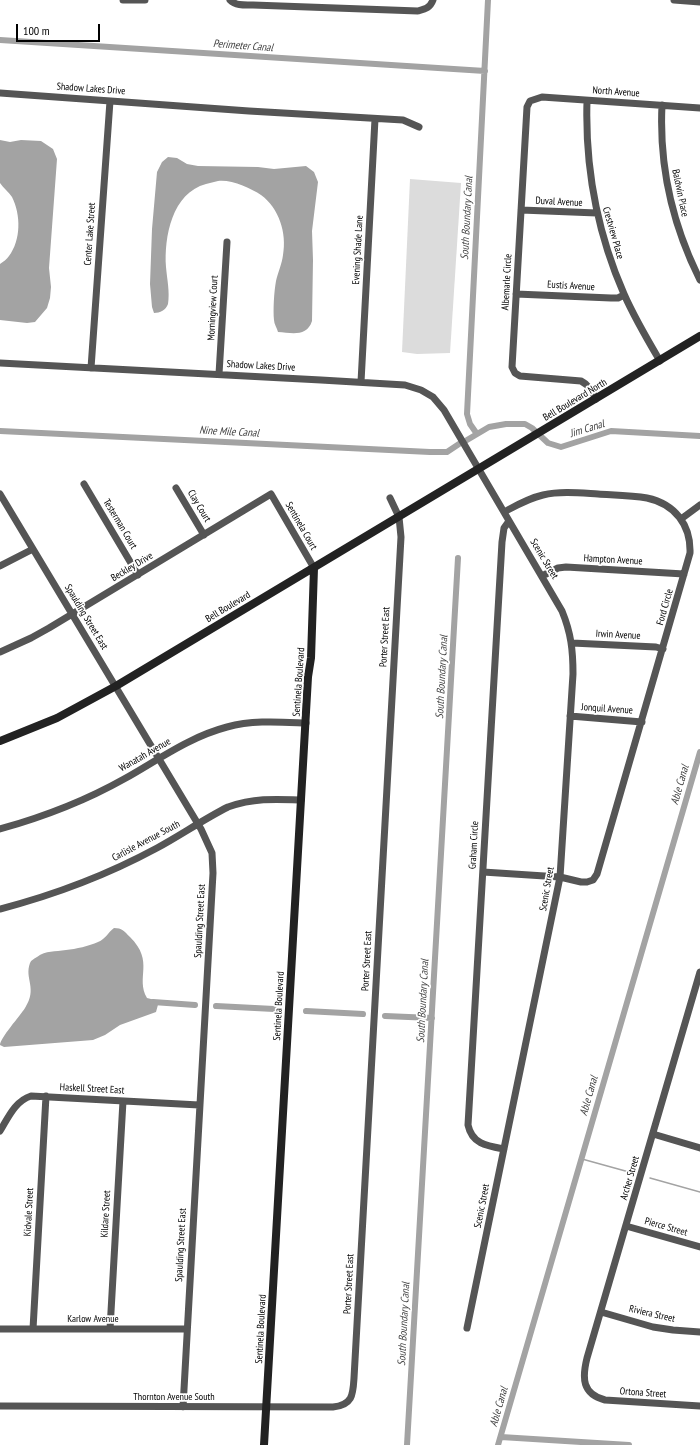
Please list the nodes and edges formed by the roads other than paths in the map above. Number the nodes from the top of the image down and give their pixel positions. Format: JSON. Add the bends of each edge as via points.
{"nodes":[{"id":1,"x":123,"y":0,"type":"edge"},
{"id":2,"x":145,"y":0,"type":"edge"},
{"id":3,"x":230,"y":0,"type":"edge"},
{"id":4,"x":433,"y":0,"type":"edge"},
{"id":5,"x":674,"y":0,"type":"edge"},
{"id":6,"x":700,"y":2,"type":"edge"},
{"id":7,"x":0,"y":93,"type":"edge"},
{"id":8,"x":110,"y":101,"type":"junction"},
{"id":9,"x":530,"y":101,"type":"joint"},
{"id":10,"x":587,"y":101,"type":"junction"},
{"id":11,"x":662,"y":105,"type":"junction"},
{"id":12,"x":700,"y":108,"type":"edge"},
{"id":13,"x":375,"y":119,"type":"junction"},
{"id":14,"x":419,"y":127,"type":"dead end"},
{"id":15,"x":521,"y":210,"type":"junction"},
{"id":16,"x":597,"y":213,"type":"junction"},
{"id":17,"x":226,"y":242,"type":"dead end"},
{"id":18,"x":700,"y":280,"type":"edge"},
{"id":19,"x":516,"y":294,"type":"junction"},
{"id":20,"x":624,"y":295,"type":"junction"},
{"id":21,"x":700,"y":336,"type":"edge"},
{"id":22,"x":660,"y":361,"type":"junction"},
{"id":23,"x":0,"y":363,"type":"edge"},
{"id":24,"x":91,"y":368,"type":"junction"},
{"id":25,"x":219,"y":374,"type":"junction"},
{"id":26,"x":361,"y":382,"type":"junction"},
{"id":27,"x":596,"y":399,"type":"junction"},
{"id":28,"x":479,"y":469,"type":"junction"},
{"id":29,"x":461,"y":480,"type":"joint"},
{"id":30,"x":84,"y":484,"type":"dead end"},
{"id":31,"x":176,"y":488,"type":"dead end"},
{"id":32,"x":0,"y":494,"type":"edge"},
{"id":33,"x":271,"y":494,"type":"joint"},
{"id":34,"x":390,"y":498,"type":"dead end"},
{"id":35,"x":700,"y":506,"type":"edge"},
{"id":36,"x":504,"y":512,"type":"junction"},
{"id":37,"x":399,"y":517,"type":"junction"},
{"id":38,"x":681,"y":519,"type":"junction"},
{"id":39,"x":509,"y":520,"type":"junction"},
{"id":40,"x":204,"y":535,"type":"junction"},
{"id":41,"x":33,"y":548,"type":"junction"},
{"id":42,"x":0,"y":566,"type":"edge"},
{"id":43,"x":314,"y":568,"type":"junction"},
{"id":44,"x":138,"y":574,"type":"junction"},
{"id":45,"x":684,"y":574,"type":"junction"},
{"id":46,"x":542,"y":576,"type":"junction"},
{"id":47,"x":72,"y":614,"type":"junction"},
{"id":48,"x":572,"y":643,"type":"junction"},
{"id":49,"x":663,"y":649,"type":"junction"},
{"id":50,"x":0,"y":652,"type":"edge"},
{"id":51,"x":116,"y":686,"type":"junction"},
{"id":52,"x":570,"y":716,"type":"junction"},
{"id":53,"x":642,"y":722,"type":"junction"},
{"id":54,"x":306,"y":723,"type":"junction"},
{"id":55,"x":0,"y":741,"type":"edge"},
{"id":56,"x":158,"y":758,"type":"junction"},
{"id":57,"x":301,"y":800,"type":"junction"},
{"id":58,"x":198,"y":824,"type":"junction"},
{"id":59,"x":0,"y":829,"type":"edge"},
{"id":60,"x":483,"y":872,"type":"junction"},
{"id":61,"x":560,"y":878,"type":"junction"},
{"id":62,"x":0,"y":909,"type":"edge"},
{"id":63,"x":700,"y":972,"type":"edge"},
{"id":64,"x":46,"y":1096,"type":"junction"},
{"id":65,"x":123,"y":1101,"type":"junction"},
{"id":66,"x":199,"y":1105,"type":"junction"},
{"id":67,"x":0,"y":1131,"type":"edge"},
{"id":68,"x":653,"y":1134,"type":"junction"},
{"id":69,"x":700,"y":1148,"type":"edge"},
{"id":70,"x":504,"y":1149,"type":"junction"},
{"id":71,"x":626,"y":1226,"type":"junction"},
{"id":72,"x":700,"y":1247,"type":"edge"},
{"id":73,"x":601,"y":1312,"type":"junction"},
{"id":74,"x":467,"y":1328,"type":"dead end"},
{"id":75,"x":0,"y":1329,"type":"edge"},
{"id":76,"x":33,"y":1329,"type":"junction"},
{"id":77,"x":110,"y":1329,"type":"junction"},
{"id":78,"x":187,"y":1329,"type":"junction"},
{"id":79,"x":700,"y":1332,"type":"edge"},
{"id":80,"x":588,"y":1389,"type":"joint"},
{"id":81,"x":346,"y":1404,"type":"joint"},
{"id":82,"x":0,"y":1406,"type":"edge"},
{"id":83,"x":700,"y":1406,"type":"edge"},
{"id":84,"x":266,"y":1407,"type":"junction"},
{"id":85,"x":183,"y":1408,"type":"junction"},
{"id":86,"x":264,"y":1445,"type":"edge"}],
"edges":[{"from":1,"to":2,"type":"street"},
{"from":3,"to":4,"type":"street","via":[[238,4],[253,5],[418,11],[426,8]]},
{"from":5,"to":6,"type":"street"},
{"from":7,"to":8,"type":"street","name":"Shadow Lakes Drive"},
{"from":8,"to":13,"type":"street","name":"Shadow Lakes Drive"},
{"from":8,"to":24,"type":"street","name":"Center Lake Street"},
{"from":9,"to":10,"type":"street","name":"North Avenue","via":[[542,97]]},
{"from":9,"to":15,"type":"street","name":"Albemarle Circle","via":[[527,107]]},
{"from":10,"to":11,"type":"street","name":"North Avenue"},
{"from":10,"to":16,"type":"street","name":"Crestview Place","via":[[588,152]]},
{"from":11,"to":12,"type":"street","name":"North Avenue"},
{"from":11,"to":18,"type":"street","name":"Baldwin Place","via":[[664,166],[670,198],[682,241]]},
{"from":13,"to":14,"type":"street","name":"Shadow Lakes Drive","via":[[403,120]]},
{"from":13,"to":26,"type":"street","name":"Evening Shade Lane"},
{"from":15,"to":16,"type":"street","name":"Duval Avenue"},
{"from":15,"to":19,"type":"street","name":"Albemarle Circle"},
{"from":16,"to":20,"type":"street","name":"Crestview Place","via":[[612,265]]},
{"from":17,"to":25,"type":"street","name":"Morningview Court"},
{"from":19,"to":20,"type":"street","name":"Eustis Avenue","via":[[611,298]]},
{"from":19,"to":27,"type":"street","name":"Albemarle Circle","via":[[512,367],[515,373],[526,377],[581,381],[587,384]]},
{"from":20,"to":22,"type":"street","name":"Crestview Place"},
{"from":21,"to":22,"type":"street","name":"Bell Boulevard North"},
{"from":22,"to":27,"type":"street","name":"Bell Boulevard North"},
{"from":23,"to":24,"type":"street","name":"Shadow Lakes Drive"},
{"from":24,"to":25,"type":"street","name":"Shadow Lakes Drive"},
{"from":25,"to":26,"type":"street","name":"Shadow Lakes Drive"},
{"from":26,"to":28,"type":"street","name":"Shadow Lakes Drive","via":[[406,386],[433,397],[444,410]]},
{"from":27,"to":28,"type":"street","name":"Bell Boulevard North"},
{"from":28,"to":29,"type":"street","name":"Bell Boulevard North"},
{"from":28,"to":36,"type":"street","name":"Scenic Street"},
{"from":29,"to":37,"type":"street","name":"Bell Boulevard"},
{"from":30,"to":44,"type":"street","name":"Testerman Court"},
{"from":31,"to":40,"type":"street","name":"Clay Court"},
{"from":32,"to":41,"type":"street","name":"Spaulding Street East"},
{"from":33,"to":40,"type":"street","name":"Beckley Drive"},
{"from":33,"to":43,"type":"street","name":"Sentinela Court"},
{"from":34,"to":37,"type":"street","name":"Porter Street East"},
{"from":35,"to":38,"type":"street"},
{"from":36,"to":38,"type":"street","name":"Ford Circle","via":[[534,497],[564,492],[647,498],[667,506]]},
{"from":36,"to":39,"type":"street","name":"Scenic Street"},
{"from":37,"to":43,"type":"street","name":"Bell Boulevard"},
{"from":37,"to":81,"type":"street","name":"Porter Street East","via":[[401,537],[354,1378],[351,1398]]},
{"from":38,"to":45,"type":"street","name":"Ford Circle","via":[[688,533],[690,547]]},
{"from":39,"to":46,"type":"street","name":"Scenic Street"},
{"from":39,"to":60,"type":"street","name":"Graham Circle","via":[[504,528],[502,542]]},
{"from":40,"to":44,"type":"street","name":"Beckley Drive"},
{"from":41,"to":42,"type":"street"},
{"from":41,"to":47,"type":"street","name":"Spaulding Street East"},
{"from":43,"to":51,"type":"street","name":"Bell Boulevard"},
{"from":43,"to":54,"type":"street","name":"Sentinela Boulevard"},
{"from":44,"to":47,"type":"street","name":"Beckley Drive"},
{"from":45,"to":46,"type":"street","name":"Hampton Avenue","via":[[566,567]]},
{"from":45,"to":49,"type":"street","name":"Ford Circle"},
{"from":46,"to":48,"type":"street","name":"Scenic Street","via":[[562,611]]},
{"from":47,"to":50,"type":"street","name":"Beckley Drive","via":[[31,638]]},
{"from":47,"to":51,"type":"street","name":"Spaulding Street East"},
{"from":48,"to":49,"type":"street","name":"Irwin Avenue"},
{"from":48,"to":52,"type":"street","name":"Scenic Street"},
{"from":49,"to":53,"type":"street","name":"Ford Circle"},
{"from":51,"to":55,"type":"street","name":"Bell Boulevard","via":[[57,718]]},
{"from":51,"to":56,"type":"street","name":"Spaulding Street East"},
{"from":52,"to":53,"type":"street","name":"Jonquil Avenue"},
{"from":52,"to":61,"type":"street","name":"Scenic Street"},
{"from":53,"to":61,"type":"street","name":"Ford Circle","via":[[597,874],[587,882]]},
{"from":54,"to":56,"type":"street","name":"Wanatah Avenue","via":[[257,722],[228,726],[207,733]]},
{"from":54,"to":57,"type":"street","name":"Sentinela Boulevard"},
{"from":56,"to":58,"type":"street","name":"Spaulding Street East"},
{"from":56,"to":59,"type":"street","name":"Wanatah Avenue","via":[[124,779],[77,802]]},
{"from":57,"to":58,"type":"street","name":"Carlisle Avenue South","via":[[250,801],[228,807]]},
{"from":57,"to":84,"type":"street","name":"Sentinela Boulevard"},
{"from":58,"to":62,"type":"street","name":"Carlisle Avenue South","via":[[156,849],[98,876],[58,892]]},
{"from":58,"to":66,"type":"street","name":"Spaulding Street East","via":[[213,859]]},
{"from":60,"to":61,"type":"street"},
{"from":60,"to":70,"type":"street","name":"Graham Circle","via":[[468,1125],[473,1138],[492,1147]]},
{"from":61,"to":70,"type":"street","name":"Scenic Street"},
{"from":63,"to":68,"type":"street","name":"Archer Street"},
{"from":64,"to":65,"type":"street","name":"Haskell Street East"},
{"from":64,"to":67,"type":"street","name":"Haskell Street East","via":[[25,1098]]},
{"from":64,"to":76,"type":"street","name":"Kidvale Street"},
{"from":65,"to":66,"type":"street","name":"Haskell Street East"},
{"from":65,"to":77,"type":"street","name":"Kildare Street"},
{"from":66,"to":78,"type":"street","name":"Spaulding Street East"},
{"from":68,"to":69,"type":"street"},
{"from":68,"to":71,"type":"street","name":"Archer Street"},
{"from":70,"to":74,"type":"street","name":"Scenic Street"},
{"from":71,"to":72,"type":"street","name":"Pierce Street"},
{"from":71,"to":73,"type":"street","name":"Archer Street"},
{"from":73,"to":79,"type":"street","name":"Riviera Street","via":[[653,1327]]},
{"from":73,"to":80,"type":"street","name":"Archer Street","via":[[584,1370]]},
{"from":75,"to":76,"type":"street","name":"Karlow Avenue"},
{"from":76,"to":77,"type":"street","name":"Karlow Avenue"},
{"from":77,"to":78,"type":"street","name":"Karlow Avenue"},
{"from":78,"to":85,"type":"street","name":"Spaulding Street East"},
{"from":80,"to":83,"type":"street","name":"Ortona Street","via":[[593,1395],[605,1400]]},
{"from":81,"to":84,"type":"street","name":"Thornton Avenue South","via":[[334,1407]]},
{"from":82,"to":85,"type":"street","name":"Thornton Avenue South"},
{"from":84,"to":85,"type":"street","name":"Thornton Avenue South"},
{"from":84,"to":86,"type":"street","name":"Sentinela Boulevard"}]}
